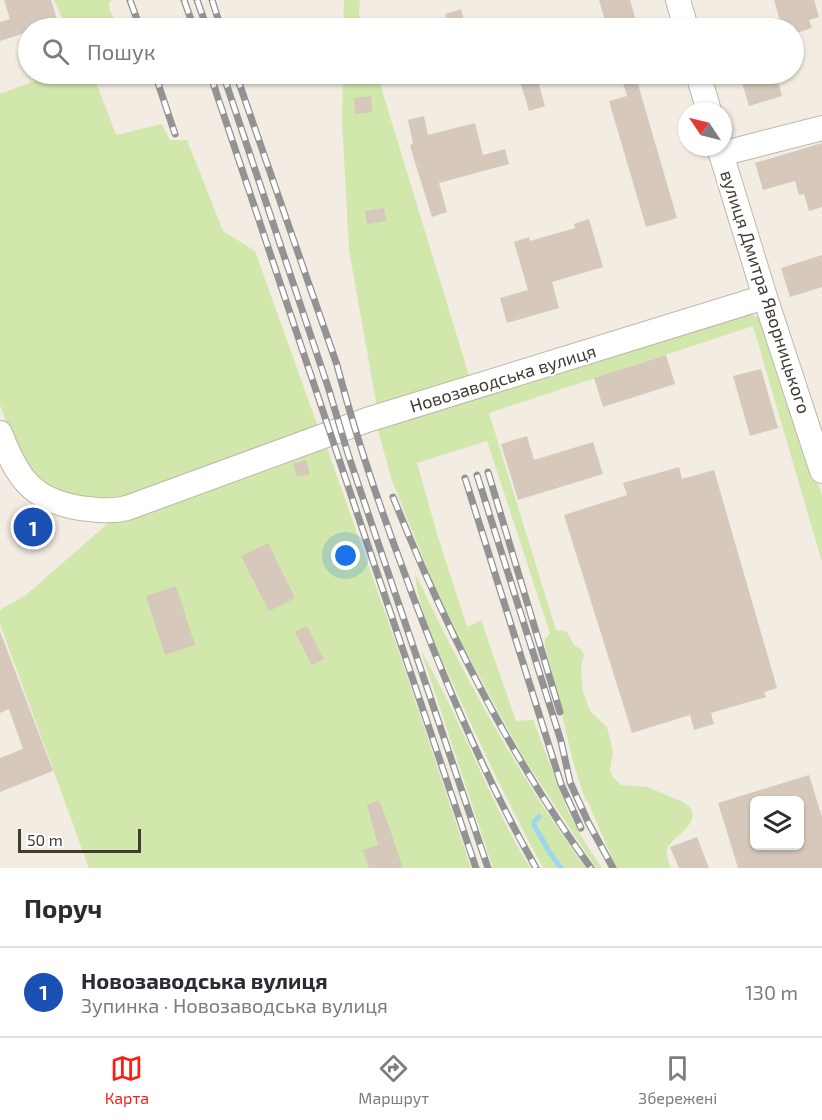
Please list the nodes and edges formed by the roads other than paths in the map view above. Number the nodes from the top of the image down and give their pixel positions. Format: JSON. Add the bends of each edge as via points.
{"nodes":[{"id":1,"x":678,"y":0,"type":"edge"},
{"id":2,"x":683,"y":18,"type":"edge"},
{"id":3,"x":702,"y":84,"type":"edge"},
{"id":4,"x":707,"y":102,"type":"edge"},
{"id":5,"x":822,"y":128,"type":"edge"},
{"id":6,"x":732,"y":148,"type":"edge"},
{"id":7,"x":722,"y":156,"type":"edge"},
{"id":8,"x":765,"y":297,"type":"junction"},
{"id":9,"x":0,"y":433,"type":"edge"},
{"id":10,"x":822,"y":471,"type":"edge"}],
"edges":[{"from":1,"to":2,"type":"street"},
{"from":3,"to":4,"type":"street"},
{"from":5,"to":6,"type":"street"},
{"from":7,"to":8,"type":"street","name":"вулиця Дмитра Яворницького"},
{"from":8,"to":9,"type":"street","name":"Новозаводська вулиця","via":[[367,420],[113,511],[71,507],[48,500],[26,483]]},
{"from":8,"to":10,"type":"street","name":"вулиця Дмитра Яворницького"}]}
